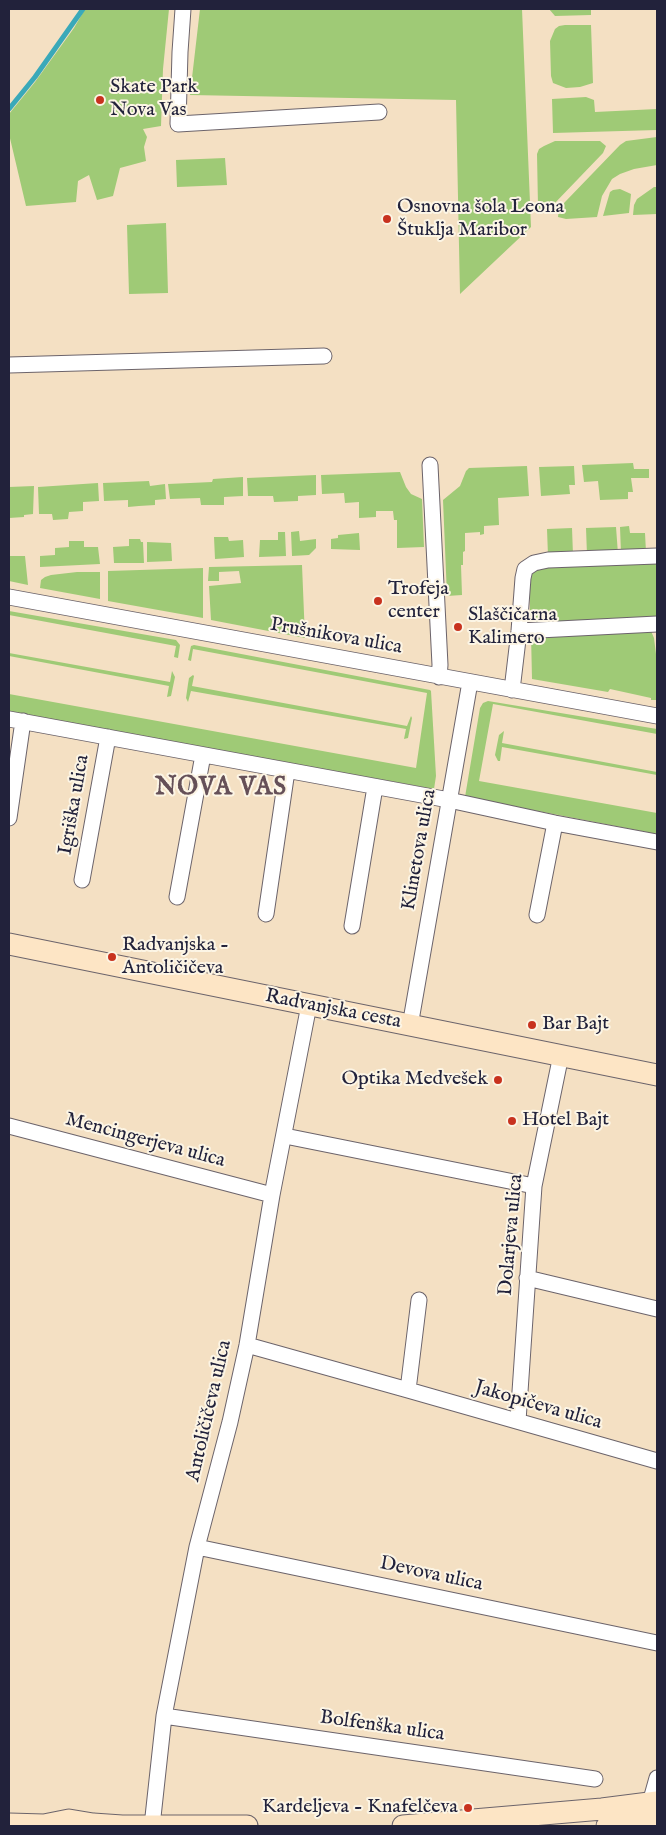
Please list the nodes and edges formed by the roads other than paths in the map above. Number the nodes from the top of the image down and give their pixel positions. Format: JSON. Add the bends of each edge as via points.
{"nodes":[{"id":1,"x":183,"y":9,"type":"edge"},
{"id":2,"x":379,"y":112,"type":"dead end"},
{"id":3,"x":324,"y":356,"type":"dead end"},
{"id":4,"x":9,"y":364,"type":"edge"},
{"id":5,"x":430,"y":465,"type":"dead end"},
{"id":6,"x":657,"y":556,"type":"edge"},
{"id":7,"x":9,"y":597,"type":"edge"},
{"id":8,"x":657,"y":624,"type":"edge"},
{"id":9,"x":520,"y":631,"type":"junction"},
{"id":10,"x":439,"y":677,"type":"junction"},
{"id":11,"x":470,"y":682,"type":"junction"},
{"id":12,"x":512,"y":690,"type":"junction"},
{"id":13,"x":657,"y":716,"type":"edge"},
{"id":14,"x":16,"y":720,"type":"edge"},
{"id":15,"x":108,"y":737,"type":"junction"},
{"id":16,"x":202,"y":755,"type":"junction"},
{"id":17,"x":287,"y":770,"type":"junction"},
{"id":18,"x":376,"y":787,"type":"junction"},
{"id":19,"x":449,"y":800,"type":"junction"},
{"id":20,"x":9,"y":818,"type":"edge"},
{"id":21,"x":555,"y":823,"type":"junction"},
{"id":22,"x":657,"y":842,"type":"edge"},
{"id":23,"x":82,"y":880,"type":"dead end"},
{"id":24,"x":177,"y":897,"type":"dead end"},
{"id":25,"x":266,"y":914,"type":"dead end"},
{"id":26,"x":538,"y":915,"type":"dead end"},
{"id":27,"x":352,"y":926,"type":"dead end"},
{"id":28,"x":9,"y":944,"type":"edge"},
{"id":29,"x":309,"y":1005,"type":"junction"},
{"id":30,"x":410,"y":1026,"type":"junction"},
{"id":31,"x":561,"y":1055,"type":"junction"},
{"id":32,"x":657,"y":1075,"type":"edge"},
{"id":33,"x":9,"y":1126,"type":"edge"},
{"id":34,"x":285,"y":1136,"type":"junction"},
{"id":35,"x":534,"y":1186,"type":"junction"},
{"id":36,"x":272,"y":1195,"type":"junction"},
{"id":37,"x":527,"y":1278,"type":"junction"},
{"id":38,"x":419,"y":1300,"type":"dead end"},
{"id":39,"x":657,"y":1309,"type":"edge"},
{"id":40,"x":247,"y":1346,"type":"junction"},
{"id":41,"x":408,"y":1390,"type":"junction"},
{"id":42,"x":518,"y":1421,"type":"junction"},
{"id":43,"x":657,"y":1461,"type":"edge"},
{"id":44,"x":198,"y":1547,"type":"junction"},
{"id":45,"x":657,"y":1643,"type":"edge"},
{"id":46,"x":164,"y":1716,"type":"junction"},
{"id":47,"x":657,"y":1778,"type":"edge"},
{"id":48,"x":595,"y":1779,"type":"dead end"},
{"id":49,"x":650,"y":1815,"type":"edge"},
{"id":50,"x":9,"y":1824,"type":"edge"},
{"id":51,"x":152,"y":1826,"type":"edge"},
{"id":52,"x":248,"y":1826,"type":"edge"},
{"id":53,"x":403,"y":1826,"type":"edge"},
{"id":54,"x":607,"y":1826,"type":"edge"}],
"edges":[{"from":1,"to":2,"type":"street","via":[[178,124]]},
{"from":3,"to":4,"type":"street"},
{"from":5,"to":10,"type":"street"},
{"from":6,"to":9,"type":"street","via":[[534,563],[525,569],[523,578]]},
{"from":7,"to":10,"type":"street","name":"Prušnikova ulica"},
{"from":8,"to":9,"type":"street"},
{"from":9,"to":12,"type":"street"},
{"from":10,"to":11,"type":"street","name":"Prušnikova ulica"},
{"from":11,"to":12,"type":"street","name":"Prušnikova ulica"},
{"from":11,"to":19,"type":"street","name":"Klinetova ulica"},
{"from":12,"to":13,"type":"street","name":"Prušnikova ulica"},
{"from":14,"to":15,"type":"street","name":"Igriška ulica"},
{"from":14,"to":20,"type":"street","name":"Igriška ulica"},
{"from":15,"to":16,"type":"street","name":"Igriška ulica"},
{"from":15,"to":23,"type":"street","name":"Igriška ulica"},
{"from":16,"to":17,"type":"street","name":"Igriška ulica"},
{"from":16,"to":24,"type":"street"},
{"from":17,"to":18,"type":"street","name":"Igriška ulica"},
{"from":17,"to":25,"type":"street"},
{"from":18,"to":19,"type":"street","name":"Igriška ulica"},
{"from":18,"to":27,"type":"street"},
{"from":19,"to":21,"type":"street","name":"Igriška ulica"},
{"from":19,"to":30,"type":"street","name":"Klinetova ulica"},
{"from":21,"to":22,"type":"street","name":"Igriška ulica"},
{"from":21,"to":26,"type":"street"},
{"from":28,"to":29,"type":"street","name":"Radvanjska cesta"},
{"from":29,"to":30,"type":"street","name":"Radvanjska cesta"},
{"from":29,"to":34,"type":"street","name":"Antoličičeva ulica"},
{"from":30,"to":31,"type":"street","name":"Radvanjska cesta"},
{"from":31,"to":32,"type":"street","name":"Radvanjska cesta"},
{"from":31,"to":35,"type":"street","name":"Dolarjeva ulica"},
{"from":33,"to":36,"type":"street","name":"Mencingerjeva ulica"},
{"from":34,"to":35,"type":"street"},
{"from":34,"to":36,"type":"street","name":"Antoličičeva ulica"},
{"from":35,"to":37,"type":"street","name":"Dolarjeva ulica"},
{"from":36,"to":40,"type":"street","name":"Antoličičeva ulica"},
{"from":37,"to":39,"type":"street"},
{"from":37,"to":42,"type":"street","name":"Dolarjeva ulica"},
{"from":38,"to":41,"type":"street"},
{"from":40,"to":41,"type":"street","name":"Jakopičeva ulica"},
{"from":40,"to":44,"type":"street","name":"Antoličičeva ulica"},
{"from":41,"to":42,"type":"street","name":"Jakopičeva ulica"},
{"from":42,"to":43,"type":"street","name":"Jakopičeva ulica"},
{"from":44,"to":45,"type":"street","name":"Devova ulica"},
{"from":44,"to":46,"type":"street","name":"Antoličičeva ulica"},
{"from":46,"to":48,"type":"street","name":"Bolfenška ulica"},
{"from":46,"to":51,"type":"street","name":"Antoličičeva ulica"},
{"from":47,"to":49,"type":"street"},
{"from":49,"to":53,"type":"street","via":[[602,1810]]},
{"from":49,"to":54,"type":"street"},
{"from":50,"to":51,"type":"street","via":[[44,1825],[69,1820]]},
{"from":51,"to":52,"type":"street"}]}
